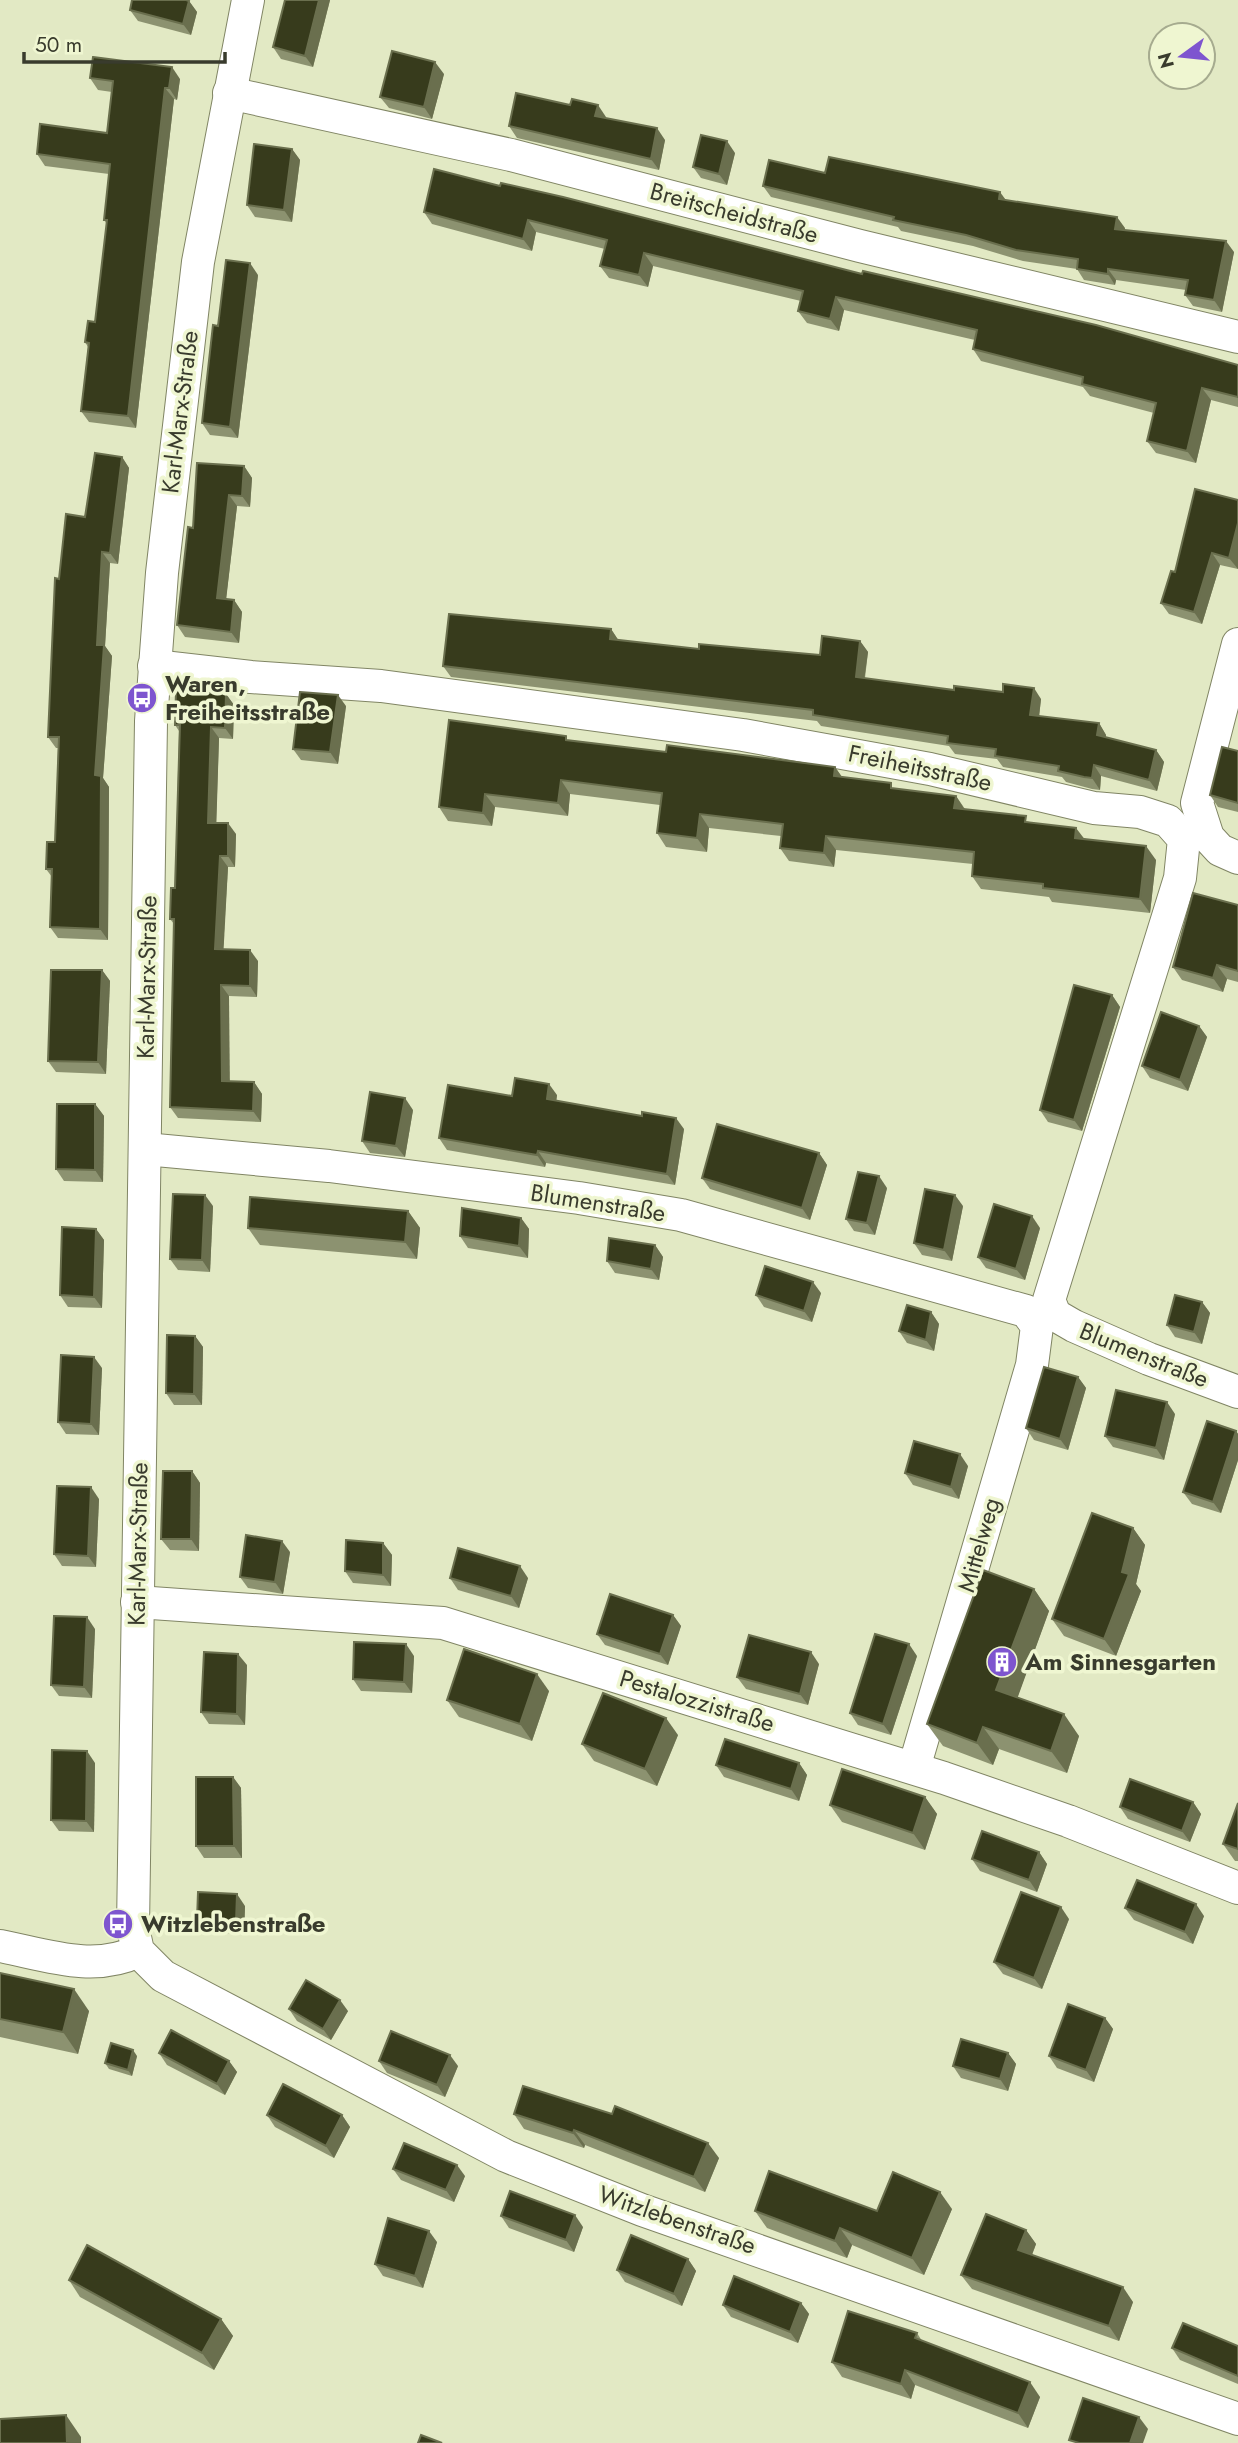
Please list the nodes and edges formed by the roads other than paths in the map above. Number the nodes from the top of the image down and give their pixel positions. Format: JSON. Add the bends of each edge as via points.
{"nodes":[{"id":1,"x":248,"y":0,"type":"edge"},
{"id":2,"x":229,"y":93,"type":"junction"},
{"id":3,"x":1238,"y":337,"type":"edge"},
{"id":4,"x":1238,"y":644,"type":"edge"},
{"id":5,"x":154,"y":666,"type":"junction"},
{"id":6,"x":1238,"y":858,"type":"edge"},
{"id":7,"x":145,"y":1149,"type":"junction"},
{"id":8,"x":1044,"y":1317,"type":"junction"},
{"id":9,"x":1238,"y":1392,"type":"edge"},
{"id":10,"x":137,"y":1602,"type":"junction"},
{"id":11,"x":914,"y":1768,"type":"junction"},
{"id":12,"x":1238,"y":1888,"type":"edge"},
{"id":13,"x":0,"y":1946,"type":"edge"},
{"id":14,"x":141,"y":1955,"type":"junction"},
{"id":15,"x":1238,"y":2419,"type":"edge"}],
"edges":[{"from":1,"to":2,"type":"street","name":"Karl-Marx-Straße"},
{"from":2,"to":3,"type":"street","name":"Breitscheidstraße","via":[[512,155],[860,246]]},
{"from":2,"to":5,"type":"street","name":"Karl-Marx-Straße","via":[[194,288]]},
{"from":4,"to":6,"type":"street","via":[[1197,803],[1208,837],[1220,850]]},
{"from":5,"to":7,"type":"street","name":"Karl-Marx-Straße"},
{"from":5,"to":8,"type":"street","name":"Freiheitsstraße","via":[[381,685],[743,734],[1168,821],[1184,839],[1180,877]]},
{"from":7,"to":8,"type":"street","name":"Blumenstraße","via":[[329,1166],[681,1215]]},
{"from":7,"to":10,"type":"street","name":"Karl-Marx-Straße"},
{"from":8,"to":9,"type":"street","name":"Blumenstraße"},
{"from":8,"to":11,"type":"street","name":"Mittelweg"},
{"from":10,"to":11,"type":"street","name":"Pestalozzistraße","via":[[443,1623]]},
{"from":10,"to":14,"type":"street","name":"Karl-Marx-Straße","via":[[133,1928]]},
{"from":11,"to":12,"type":"street","name":"Pestalozzistraße","via":[[1057,1817]]},
{"from":13,"to":14,"type":"street","via":[[79,1962],[106,1963]]},
{"from":14,"to":15,"type":"street","name":"Witzlebenstraße","via":[[173,1981],[506,2156],[642,2210]]}]}
